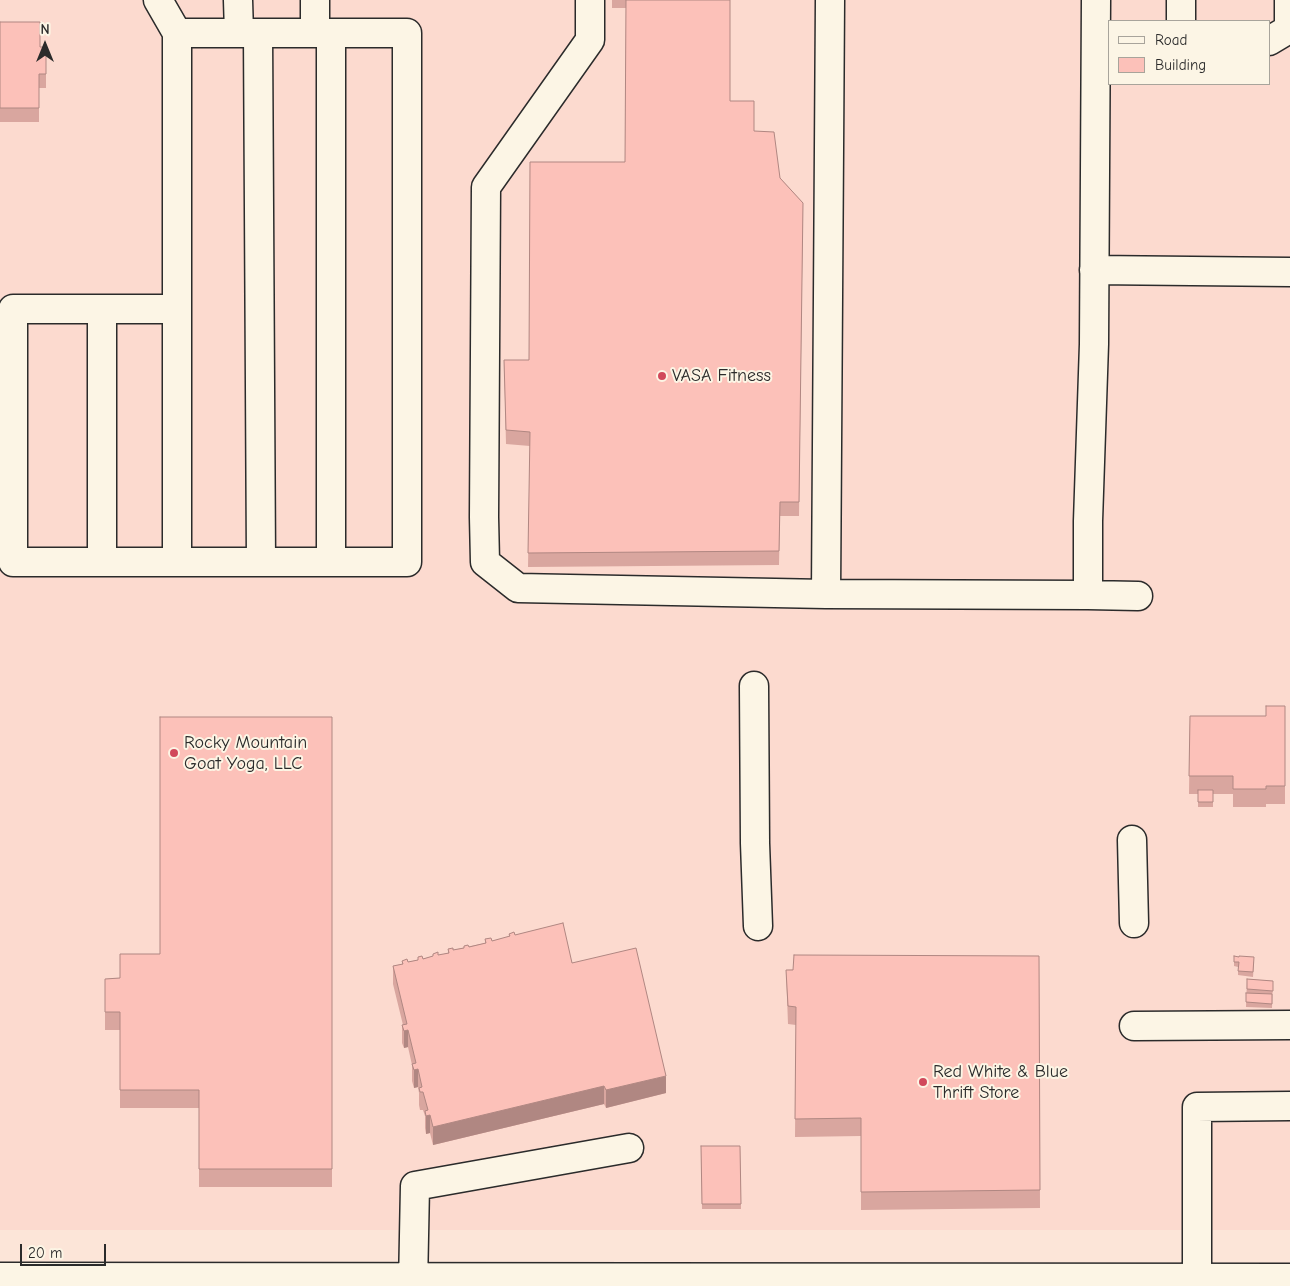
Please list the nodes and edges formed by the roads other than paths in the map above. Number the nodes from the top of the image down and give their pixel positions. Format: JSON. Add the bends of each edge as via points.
{"nodes":[{"id":1,"x":158,"y":0,"type":"edge"},
{"id":2,"x":238,"y":0,"type":"edge"},
{"id":3,"x":315,"y":0,"type":"edge"},
{"id":4,"x":590,"y":0,"type":"edge"},
{"id":5,"x":830,"y":0,"type":"edge"},
{"id":6,"x":1096,"y":0,"type":"edge"},
{"id":7,"x":1181,"y":0,"type":"edge"},
{"id":8,"x":1289,"y":0,"type":"edge"},
{"id":9,"x":1181,"y":20,"type":"edge"},
{"id":10,"x":177,"y":33,"type":"junction"},
{"id":11,"x":248,"y":33,"type":"junction"},
{"id":12,"x":323,"y":33,"type":"junction"},
{"id":13,"x":1270,"y":40,"type":"edge"},
{"id":14,"x":1094,"y":270,"type":"junction"},
{"id":15,"x":1290,"y":272,"type":"edge"},
{"id":16,"x":102,"y":309,"type":"junction"},
{"id":17,"x":177,"y":309,"type":"junction"},
{"id":18,"x":102,"y":562,"type":"junction"},
{"id":19,"x":177,"y":562,"type":"junction"},
{"id":20,"x":261,"y":562,"type":"junction"},
{"id":21,"x":331,"y":562,"type":"junction"},
{"id":22,"x":826,"y":594,"type":"junction"},
{"id":23,"x":1088,"y":595,"type":"junction"},
{"id":24,"x":1138,"y":596,"type":"dead end"},
{"id":25,"x":754,"y":686,"type":"dead end"},
{"id":26,"x":1132,"y":840,"type":"dead end"},
{"id":27,"x":1134,"y":923,"type":"dead end"},
{"id":28,"x":758,"y":926,"type":"dead end"},
{"id":29,"x":1290,"y":1025,"type":"edge"},
{"id":30,"x":1134,"y":1026,"type":"dead end"},
{"id":31,"x":1290,"y":1106,"type":"edge"},
{"id":32,"x":629,"y":1148,"type":"dead end"},
{"id":33,"x":0,"y":1277,"type":"edge"},
{"id":34,"x":1197,"y":1278,"type":"junction"},
{"id":35,"x":1290,"y":1278,"type":"edge"},
{"id":36,"x":413,"y":1282,"type":"edge"},
{"id":37,"x":927,"y":1282,"type":"edge"}],
"edges":[{"from":1,"to":10,"type":"street"},
{"from":2,"to":11,"type":"street"},
{"from":3,"to":12,"type":"street"},
{"from":4,"to":22,"type":"street","via":[[590,40],[486,187],[485,562],[518,588]]},
{"from":5,"to":22,"type":"street"},
{"from":6,"to":14,"type":"street"},
{"from":7,"to":9,"type":"street"},
{"from":8,"to":13,"type":"street","via":[[1289,30]]},
{"from":10,"to":11,"type":"street"},
{"from":10,"to":17,"type":"street"},
{"from":11,"to":12,"type":"street"},
{"from":11,"to":20,"type":"street"},
{"from":12,"to":21,"type":"street"},
{"from":12,"to":21,"type":"street","via":[[407,33],[407,562]]},
{"from":14,"to":15,"type":"street"},
{"from":14,"to":23,"type":"street"},
{"from":16,"to":17,"type":"street"},
{"from":16,"to":18,"type":"street"},
{"from":16,"to":18,"type":"street","via":[[13,309],[13,562]]},
{"from":17,"to":19,"type":"street"},
{"from":18,"to":19,"type":"street"},
{"from":19,"to":20,"type":"street"},
{"from":20,"to":21,"type":"street"},
{"from":22,"to":23,"type":"street"},
{"from":23,"to":24,"type":"street"},
{"from":25,"to":28,"type":"street"},
{"from":26,"to":27,"type":"street"},
{"from":29,"to":30,"type":"street"},
{"from":31,"to":34,"type":"street","via":[[1197,1107]]},
{"from":32,"to":36,"type":"street","via":[[414,1186]]},
{"from":33,"to":36,"type":"street"},
{"from":34,"to":35,"type":"street"},
{"from":34,"to":37,"type":"street"},
{"from":36,"to":37,"type":"street"}]}
